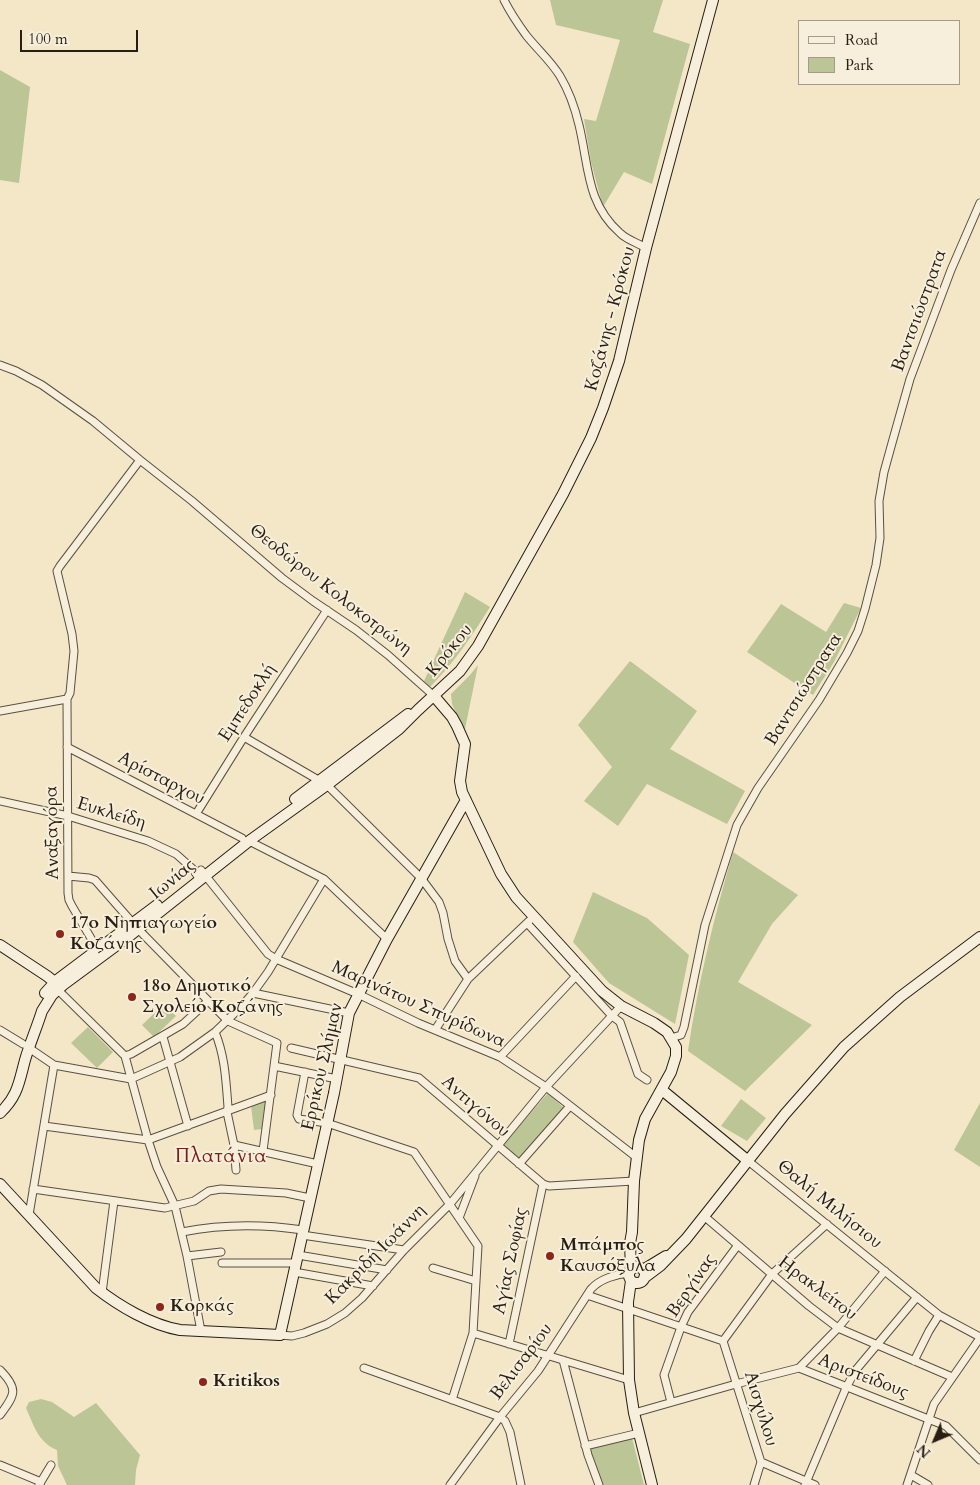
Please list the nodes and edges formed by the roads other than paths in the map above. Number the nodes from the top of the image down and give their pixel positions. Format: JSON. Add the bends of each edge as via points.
{"nodes":[{"id":1,"x":504,"y":0,"type":"edge"},
{"id":2,"x":713,"y":0,"type":"edge"},
{"id":3,"x":980,"y":202,"type":"edge"},
{"id":4,"x":646,"y":248,"type":"junction"},
{"id":5,"x":0,"y":364,"type":"edge"},
{"id":6,"x":140,"y":460,"type":"junction"},
{"id":7,"x":327,"y":610,"type":"junction"},
{"id":8,"x":491,"y":626,"type":"joint"},
{"id":9,"x":434,"y":696,"type":"junction"},
{"id":10,"x":68,"y":699,"type":"junction"},
{"id":11,"x":0,"y":711,"type":"edge"},
{"id":12,"x":244,"y":737,"type":"junction"},
{"id":13,"x":67,"y":747,"type":"junction"},
{"id":14,"x":324,"y":782,"type":"junction"},
{"id":15,"x":466,"y":800,"type":"junction"},
{"id":16,"x":0,"y":801,"type":"edge"},
{"id":17,"x":196,"y":814,"type":"junction"},
{"id":18,"x":68,"y":816,"type":"junction"},
{"id":19,"x":245,"y":839,"type":"junction"},
{"id":20,"x":201,"y":875,"type":"junction"},
{"id":21,"x":68,"y":876,"type":"junction"},
{"id":22,"x":420,"y":878,"type":"junction"},
{"id":23,"x":324,"y":879,"type":"junction"},
{"id":24,"x":530,"y":920,"type":"junction"},
{"id":25,"x":136,"y":926,"type":"junction"},
{"id":26,"x":980,"y":937,"type":"edge"},
{"id":27,"x":387,"y":939,"type":"junction"},
{"id":28,"x":0,"y":945,"type":"edge"},
{"id":29,"x":100,"y":953,"type":"junction"},
{"id":30,"x":276,"y":959,"type":"junction"},
{"id":31,"x":576,"y":976,"type":"junction"},
{"id":32,"x":468,"y":978,"type":"junction"},
{"id":33,"x":55,"y":986,"type":"junction"},
{"id":34,"x":253,"y":993,"type":"junction"},
{"id":35,"x":358,"y":994,"type":"junction"},
{"id":36,"x":208,"y":1001,"type":"junction"},
{"id":37,"x":621,"y":1006,"type":"junction"},
{"id":38,"x":349,"y":1013,"type":"junction"},
{"id":39,"x":612,"y":1016,"type":"junction"},
{"id":40,"x":228,"y":1021,"type":"junction"},
{"id":41,"x":0,"y":1030,"type":"edge"},
{"id":42,"x":435,"y":1030,"type":"junction"},
{"id":43,"x":215,"y":1032,"type":"junction"},
{"id":44,"x":162,"y":1037,"type":"junction"},
{"id":45,"x":671,"y":1038,"type":"junction"},
{"id":46,"x":26,"y":1046,"type":"junction"},
{"id":47,"x":291,"y":1048,"type":"dead end"},
{"id":48,"x":125,"y":1056,"type":"junction"},
{"id":49,"x":500,"y":1057,"type":"junction"},
{"id":50,"x":340,"y":1059,"type":"junction"},
{"id":51,"x":170,"y":1063,"type":"junction"},
{"id":52,"x":54,"y":1065,"type":"junction"},
{"id":53,"x":274,"y":1066,"type":"junction"},
{"id":54,"x":305,"y":1072,"type":"junction"},
{"id":55,"x":131,"y":1079,"type":"junction"},
{"id":56,"x":336,"y":1079,"type":"junction"},
{"id":57,"x":647,"y":1080,"type":"dead end"},
{"id":58,"x":546,"y":1087,"type":"junction"},
{"id":59,"x":662,"y":1090,"type":"junction"},
{"id":60,"x":271,"y":1095,"type":"junction"},
{"id":61,"x":0,"y":1104,"type":"edge"},
{"id":62,"x":570,"y":1106,"type":"junction"},
{"id":63,"x":227,"y":1112,"type":"junction"},
{"id":64,"x":0,"y":1113,"type":"edge"},
{"id":65,"x":327,"y":1124,"type":"junction"},
{"id":66,"x":44,"y":1126,"type":"junction"},
{"id":67,"x":188,"y":1126,"type":"junction"},
{"id":68,"x":148,"y":1140,"type":"junction"},
{"id":69,"x":234,"y":1145,"type":"junction"},
{"id":70,"x":497,"y":1145,"type":"junction"},
{"id":71,"x":263,"y":1151,"type":"junction"},
{"id":72,"x":636,"y":1157,"type":"junction"},
{"id":73,"x":747,"y":1160,"type":"junction"},
{"id":74,"x":318,"y":1164,"type":"junction"},
{"id":75,"x":519,"y":1164,"type":"junction"},
{"id":76,"x":236,"y":1170,"type":"dead end"},
{"id":77,"x":477,"y":1170,"type":"junction"},
{"id":78,"x":634,"y":1181,"type":"junction"},
{"id":79,"x":0,"y":1184,"type":"edge"},
{"id":80,"x":543,"y":1184,"type":"junction"},
{"id":81,"x":33,"y":1189,"type":"junction"},
{"id":82,"x":310,"y":1198,"type":"junction"},
{"id":83,"x":114,"y":1201,"type":"junction"},
{"id":84,"x":450,"y":1204,"type":"junction"},
{"id":85,"x":175,"y":1206,"type":"junction"},
{"id":86,"x":29,"y":1215,"type":"junction"},
{"id":87,"x":704,"y":1216,"type":"junction"},
{"id":88,"x":459,"y":1218,"type":"junction"},
{"id":89,"x":826,"y":1224,"type":"junction"},
{"id":90,"x":182,"y":1232,"type":"junction"},
{"id":91,"x":303,"y":1232,"type":"junction"},
{"id":92,"x":738,"y":1245,"type":"junction"},
{"id":93,"x":404,"y":1250,"type":"junction"},
{"id":94,"x":221,"y":1252,"type":"dead end"},
{"id":95,"x":188,"y":1256,"type":"junction"},
{"id":96,"x":222,"y":1263,"type":"dead end"},
{"id":97,"x":296,"y":1263,"type":"junction"},
{"id":98,"x":433,"y":1268,"type":"dead end"},
{"id":99,"x":387,"y":1270,"type":"junction"},
{"id":100,"x":885,"y":1271,"type":"junction"},
{"id":101,"x":637,"y":1274,"type":"junction"},
{"id":102,"x":772,"y":1274,"type":"junction"},
{"id":103,"x":476,"y":1281,"type":"junction"},
{"id":104,"x":373,"y":1286,"type":"junction"},
{"id":105,"x":102,"y":1293,"type":"junction"},
{"id":106,"x":587,"y":1295,"type":"junction"},
{"id":107,"x":917,"y":1297,"type":"junction"},
{"id":108,"x":629,"y":1310,"type":"junction"},
{"id":109,"x":939,"y":1315,"type":"junction"},
{"id":110,"x":682,"y":1327,"type":"junction"},
{"id":111,"x":838,"y":1328,"type":"junction"},
{"id":112,"x":201,"y":1331,"type":"junction"},
{"id":113,"x":473,"y":1333,"type":"junction"},
{"id":114,"x":280,"y":1336,"type":"junction"},
{"id":115,"x":980,"y":1338,"type":"edge"},
{"id":116,"x":723,"y":1341,"type":"junction"},
{"id":117,"x":509,"y":1344,"type":"junction"},
{"id":118,"x":877,"y":1345,"type":"junction"},
{"id":119,"x":549,"y":1356,"type":"junction"},
{"id":120,"x":563,"y":1360,"type":"junction"},
{"id":121,"x":914,"y":1361,"type":"junction"},
{"id":122,"x":364,"y":1368,"type":"dead end"},
{"id":123,"x":799,"y":1368,"type":"junction"},
{"id":124,"x":0,"y":1370,"type":"edge"},
{"id":125,"x":952,"y":1377,"type":"junction"},
{"id":126,"x":629,"y":1380,"type":"junction"},
{"id":127,"x":736,"y":1384,"type":"junction"},
{"id":128,"x":846,"y":1388,"type":"junction"},
{"id":129,"x":452,"y":1400,"type":"junction"},
{"id":130,"x":671,"y":1402,"type":"junction"},
{"id":131,"x":634,"y":1413,"type":"junction"},
{"id":132,"x":0,"y":1414,"type":"edge"},
{"id":133,"x":500,"y":1417,"type":"junction"},
{"id":134,"x":929,"y":1419,"type":"junction"},
{"id":135,"x":639,"y":1433,"type":"junction"},
{"id":136,"x":585,"y":1446,"type":"junction"},
{"id":137,"x":980,"y":1460,"type":"edge"},
{"id":138,"x":761,"y":1462,"type":"junction"},
{"id":139,"x":0,"y":1465,"type":"edge"},
{"id":140,"x":51,"y":1465,"type":"dead end"},
{"id":141,"x":911,"y":1474,"type":"junction"},
{"id":142,"x":805,"y":1483,"type":"edge"},
{"id":143,"x":40,"y":1484,"type":"edge"},
{"id":144,"x":450,"y":1485,"type":"edge"},
{"id":145,"x":521,"y":1485,"type":"edge"},
{"id":146,"x":599,"y":1485,"type":"edge"},
{"id":147,"x":652,"y":1485,"type":"edge"},
{"id":148,"x":754,"y":1485,"type":"edge"},
{"id":149,"x":815,"y":1485,"type":"edge"},
{"id":150,"x":907,"y":1485,"type":"edge"},
{"id":151,"x":928,"y":1485,"type":"edge"}],
"edges":[{"from":1,"to":4,"type":"street","via":[[526,36],[559,76],[573,102],[593,195],[603,214],[621,235]]},
{"from":2,"to":4,"type":"street","name":"Κοζάνης - Κρόκου"},
{"from":3,"to":45,"type":"street","name":"Βαντσιώστρατα","via":[[914,370],[892,443],[879,501],[880,538],[876,566],[858,631],[819,700],[758,788],[737,825],[705,925],[684,1027],[680,1035]]},
{"from":4,"to":8,"type":"street","name":"Κοζάνης - Κρόκου","via":[[619,361],[598,423],[564,494]]},
{"from":5,"to":6,"type":"street","name":"Θεοδώρου Κολοκοτρώνη","via":[[60,397]]},
{"from":6,"to":7,"type":"street","name":"Θεοδώρου Κολοκοτρώνη","via":[[289,584]]},
{"from":6,"to":10,"type":"street","name":"Αναξαγόρα","via":[[57,571],[74,651]]},
{"from":7,"to":9,"type":"street","name":"Θεοδώρου Κολοκοτρώνη","via":[[388,655]]},
{"from":7,"to":12,"type":"street","name":"Εμπεδοκλή"},
{"from":8,"to":9,"type":"street","name":"Κρόκου","via":[[467,663]]},
{"from":9,"to":14,"type":"street","name":"Ιωνίας","via":[[418,710],[394,723]]},
{"from":9,"to":15,"type":"street","name":"Θεοδώρου Κολοκοτρώνη","via":[[452,717],[465,744],[460,781]]},
{"from":10,"to":11,"type":"street"},
{"from":10,"to":13,"type":"street","name":"Αναξαγόρα"},
{"from":12,"to":14,"type":"street"},
{"from":12,"to":17,"type":"street","name":"Εμπεδοκλή"},
{"from":13,"to":17,"type":"street","name":"Αρίσταρχου"},
{"from":13,"to":18,"type":"street","name":"Αναξαγόρα"},
{"from":14,"to":19,"type":"street","name":"Ιωνίας"},
{"from":14,"to":22,"type":"street"},
{"from":15,"to":22,"type":"street","name":"Ερρίκου Σλήμαν"},
{"from":15,"to":24,"type":"street","name":"Θεοδώρου Κολοκοτρώνη","via":[[501,874]]},
{"from":16,"to":18,"type":"street","name":"Ευκλείδη"},
{"from":17,"to":19,"type":"street","name":"Αρίσταρχου"},
{"from":18,"to":20,"type":"street","name":"Ευκλείδη","via":[[164,848]]},
{"from":18,"to":21,"type":"street","name":"Αναξαγόρα"},
{"from":19,"to":20,"type":"street","name":"Ιωνίας"},
{"from":19,"to":23,"type":"street","name":"Αρίσταρχου"},
{"from":20,"to":25,"type":"street","name":"Ιωνίας"},
{"from":20,"to":30,"type":"street","name":"Μαρινάτου Σπυρίδωνα","via":[[268,954]]},
{"from":21,"to":25,"type":"street","via":[[95,880]]},
{"from":21,"to":29,"type":"street","name":"Αναξαγόρα","via":[[69,900]]},
{"from":22,"to":27,"type":"street","name":"Ερρίκου Σλήμαν"},
{"from":22,"to":32,"type":"street","via":[[439,902],[455,961]]},
{"from":23,"to":27,"type":"street","name":"Αρίσταρχου"},
{"from":23,"to":30,"type":"street"},
{"from":24,"to":31,"type":"street"},
{"from":24,"to":32,"type":"street"},
{"from":24,"to":37,"type":"street","name":"Θεοδώρου Κολοκοτρώνη"},
{"from":25,"to":29,"type":"street","name":"Ιωνίας"},
{"from":25,"to":36,"type":"street"},
{"from":26,"to":73,"type":"street","via":[[900,997],[857,1035]]},
{"from":27,"to":35,"type":"street","name":"Ερρίκου Σλήμαν"},
{"from":28,"to":33,"type":"street","via":[[46,976]]},
{"from":29,"to":33,"type":"street","name":"Ιωνίας"},
{"from":30,"to":34,"type":"street"},
{"from":30,"to":35,"type":"street","name":"Μαρινάτου Σπυρίδωνα"},
{"from":31,"to":39,"type":"street"},
{"from":31,"to":49,"type":"street"},
{"from":32,"to":42,"type":"street"},
{"from":33,"to":46,"type":"street","name":"Ιωνίας","via":[[37,1005]]},
{"from":33,"to":48,"type":"street"},
{"from":34,"to":38,"type":"street"},
{"from":34,"to":40,"type":"street"},
{"from":35,"to":38,"type":"street","name":"Ερρίκου Σλήμαν"},
{"from":35,"to":42,"type":"street","name":"Μαρινάτου Σπυρίδωνα"},
{"from":36,"to":40,"type":"street"},
{"from":36,"to":44,"type":"street","via":[[183,1024]]},
{"from":37,"to":39,"type":"street","name":"Κακριδή Ιωάννη"},
{"from":37,"to":45,"type":"street","name":"Θεοδώρου Κολοκοτρώνη","via":[[654,1023]]},
{"from":38,"to":50,"type":"street","name":"Ερρίκου Σλήμαν"},
{"from":39,"to":57,"type":"street","via":[[620,1022],[638,1074]]},
{"from":39,"to":58,"type":"street","name":"Κακριδή Ιωάννη"},
{"from":40,"to":43,"type":"street"},
{"from":40,"to":53,"type":"street","via":[[277,1044]]},
{"from":41,"to":46,"type":"street"},
{"from":42,"to":49,"type":"street","name":"Μαρινάτου Σπυρίδωνα"},
{"from":43,"to":51,"type":"street"},
{"from":43,"to":63,"type":"street","via":[[224,1062]]},
{"from":44,"to":48,"type":"street"},
{"from":44,"to":51,"type":"street"},
{"from":45,"to":59,"type":"street","via":[[676,1056]]},
{"from":46,"to":52,"type":"street"},
{"from":46,"to":61,"type":"street","name":"Ιωνίας","via":[[11,1088]]},
{"from":46,"to":64,"type":"street","name":"Ιωνίας","via":[[17,1089]]},
{"from":47,"to":50,"type":"street","name":"Αντιγόνου"},
{"from":48,"to":55,"type":"street"},
{"from":49,"to":58,"type":"street","name":"Μαρινάτου Σπυρίδωνα"},
{"from":50,"to":56,"type":"street","name":"Ερρίκου Σλήμαν"},
{"from":50,"to":70,"type":"street","name":"Αντιγόνου","via":[[419,1078]]},
{"from":51,"to":55,"type":"street"},
{"from":51,"to":67,"type":"street"},
{"from":52,"to":55,"type":"street"},
{"from":52,"to":66,"type":"street"},
{"from":53,"to":54,"type":"street"},
{"from":53,"to":60,"type":"street"},
{"from":54,"to":56,"type":"street"},
{"from":54,"to":65,"type":"street","via":[[297,1117]]},
{"from":55,"to":68,"type":"street"},
{"from":56,"to":65,"type":"street","name":"Ερρίκου Σλήμαν"},
{"from":58,"to":62,"type":"street","name":"Μαρινάτου Σπυρίδωνα"},
{"from":58,"to":70,"type":"street","name":"Κακριδή Ιωάννη"},
{"from":59,"to":72,"type":"street","via":[[643,1123]]},
{"from":59,"to":73,"type":"street","name":"Θαλή Μιλήσιου"},
{"from":60,"to":63,"type":"street"},
{"from":60,"to":71,"type":"street"},
{"from":62,"to":72,"type":"street","name":"Μαρινάτου Σπυρίδωνα"},
{"from":62,"to":75,"type":"street"},
{"from":63,"to":67,"type":"street"},
{"from":63,"to":69,"type":"street"},
{"from":65,"to":74,"type":"street","name":"Ερρίκου Σλήμαν"},
{"from":65,"to":84,"type":"street","via":[[414,1152]]},
{"from":66,"to":68,"type":"street"},
{"from":66,"to":81,"type":"street"},
{"from":67,"to":68,"type":"street"},
{"from":68,"to":85,"type":"street"},
{"from":69,"to":71,"type":"street"},
{"from":69,"to":76,"type":"street"},
{"from":70,"to":75,"type":"street","name":"Αντιγόνου"},
{"from":70,"to":77,"type":"street","name":"Κακριδή Ιωάννη"},
{"from":71,"to":74,"type":"street"},
{"from":72,"to":78,"type":"street"},
{"from":73,"to":87,"type":"street"},
{"from":73,"to":89,"type":"street","name":"Θαλή Μιλήσιου"},
{"from":74,"to":82,"type":"street","name":"Ερρίκου Σλήμαν"},
{"from":75,"to":80,"type":"street","name":"Αντιγόνου"},
{"from":77,"to":84,"type":"street","name":"Κακριδή Ιωάννη"},
{"from":77,"to":88,"type":"street"},
{"from":78,"to":80,"type":"street"},
{"from":78,"to":101,"type":"street","via":[[632,1232]]},
{"from":79,"to":86,"type":"street","name":"Κακριδή Ιωάννη"},
{"from":80,"to":117,"type":"street","name":"Αγίας Σοφίας"},
{"from":81,"to":83,"type":"street"},
{"from":81,"to":86,"type":"street"},
{"from":82,"to":85,"type":"street","via":[[286,1193],[221,1189]]},
{"from":82,"to":91,"type":"street","name":"Ερρίκου Σλήμαν"},
{"from":83,"to":85,"type":"street","via":[[165,1208]]},
{"from":83,"to":105,"type":"street"},
{"from":84,"to":88,"type":"street"},
{"from":84,"to":93,"type":"street","name":"Κακριδή Ιωάννη"},
{"from":85,"to":90,"type":"street"},
{"from":86,"to":105,"type":"street","name":"Κακριδή Ιωάννη"},
{"from":87,"to":92,"type":"street","name":"Ηρακλείτου"},
{"from":87,"to":101,"type":"street","via":[[671,1254]]},
{"from":88,"to":103,"type":"street","via":[[478,1246]]},
{"from":89,"to":100,"type":"street","name":"Θαλή Μιλήσιου"},
{"from":89,"to":102,"type":"street"},
{"from":90,"to":91,"type":"street","via":[[240,1225]]},
{"from":90,"to":95,"type":"street"},
{"from":91,"to":93,"type":"street"},
{"from":91,"to":97,"type":"street","name":"Ερρίκου Σλήμαν"},
{"from":92,"to":102,"type":"street","name":"Ηρακλείτου"},
{"from":92,"to":110,"type":"street","name":"Βεργίνας","via":[[688,1312]]},
{"from":93,"to":99,"type":"street","name":"Κακριδή Ιωάννη"},
{"from":94,"to":95,"type":"street"},
{"from":95,"to":112,"type":"street"},
{"from":96,"to":97,"type":"street"},
{"from":97,"to":99,"type":"street"},
{"from":97,"to":104,"type":"street"},
{"from":97,"to":114,"type":"street","name":"Ερρίκου Σλήμαν"},
{"from":98,"to":103,"type":"street"},
{"from":99,"to":104,"type":"street","name":"Κακριδή Ιωάννη"},
{"from":100,"to":107,"type":"street","name":"Θαλή Μιλήσιου"},
{"from":100,"to":111,"type":"street"},
{"from":101,"to":106,"type":"street","name":"Βελισαρίου","via":[[617,1275],[601,1281]]},
{"from":101,"to":108,"type":"street","via":[[628,1302]]},
{"from":102,"to":111,"type":"street","name":"Ηρακλείτου"},
{"from":102,"to":116,"type":"street"},
{"from":103,"to":113,"type":"street"},
{"from":104,"to":114,"type":"street","name":"Κακριδή Ιωάννη","via":[[345,1313],[327,1324],[304,1333]]},
{"from":105,"to":112,"type":"street","name":"Κακριδή Ιωάννη","via":[[166,1328]]},
{"from":106,"to":108,"type":"street"},
{"from":106,"to":119,"type":"street","name":"Βελισαρίου"},
{"from":107,"to":109,"type":"street","name":"Θαλή Μιλήσιου"},
{"from":107,"to":118,"type":"street"},
{"from":108,"to":110,"type":"street"},
{"from":108,"to":126,"type":"street"},
{"from":109,"to":115,"type":"street","name":"Θαλή Μιλήσιου"},
{"from":109,"to":121,"type":"street"},
{"from":110,"to":116,"type":"street"},
{"from":110,"to":130,"type":"street","name":"Βεργίνας","via":[[664,1375]]},
{"from":111,"to":118,"type":"street","name":"Ηρακλείτου"},
{"from":111,"to":123,"type":"street"},
{"from":112,"to":114,"type":"street","name":"Κακριδή Ιωάννη"},
{"from":113,"to":117,"type":"street"},
{"from":113,"to":129,"type":"street"},
{"from":115,"to":125,"type":"street"},
{"from":116,"to":127,"type":"street","name":"Αισχύλου"},
{"from":117,"to":119,"type":"street"},
{"from":118,"to":121,"type":"street","name":"Ηρακλείτου"},
{"from":118,"to":128,"type":"street"},
{"from":119,"to":120,"type":"street"},
{"from":119,"to":133,"type":"street","name":"Βελισαρίου"},
{"from":120,"to":126,"type":"street"},
{"from":120,"to":136,"type":"street"},
{"from":121,"to":125,"type":"street","name":"Ηρακλείτου"},
{"from":122,"to":129,"type":"street"},
{"from":123,"to":127,"type":"street","name":"Αριστείδους"},
{"from":123,"to":128,"type":"street","name":"Αριστείδους"},
{"from":124,"to":132,"type":"street","via":[[13,1390]]},
{"from":125,"to":134,"type":"street","via":[[938,1396]]},
{"from":126,"to":131,"type":"street"},
{"from":127,"to":130,"type":"street","name":"Αριστείδους"},
{"from":127,"to":138,"type":"street","name":"Αισχύλου"},
{"from":128,"to":134,"type":"street","name":"Αριστείδους"},
{"from":128,"to":142,"type":"street"},
{"from":129,"to":133,"type":"street"},
{"from":130,"to":131,"type":"street","name":"Αριστείδους"},
{"from":131,"to":135,"type":"street"},
{"from":133,"to":144,"type":"street","name":"Βελισαρίου"},
{"from":133,"to":145,"type":"street","via":[[510,1432]]},
{"from":134,"to":137,"type":"street","name":"Αριστείδους","via":[[946,1426]]},
{"from":134,"to":141,"type":"street"},
{"from":135,"to":136,"type":"street"},
{"from":135,"to":147,"type":"street"},
{"from":136,"to":146,"type":"street"},
{"from":138,"to":142,"type":"street"},
{"from":138,"to":148,"type":"street","name":"Αισχύλου"},
{"from":139,"to":143,"type":"street"},
{"from":140,"to":143,"type":"street"},
{"from":141,"to":150,"type":"street"},
{"from":141,"to":151,"type":"street"},
{"from":142,"to":149,"type":"street"}]}
